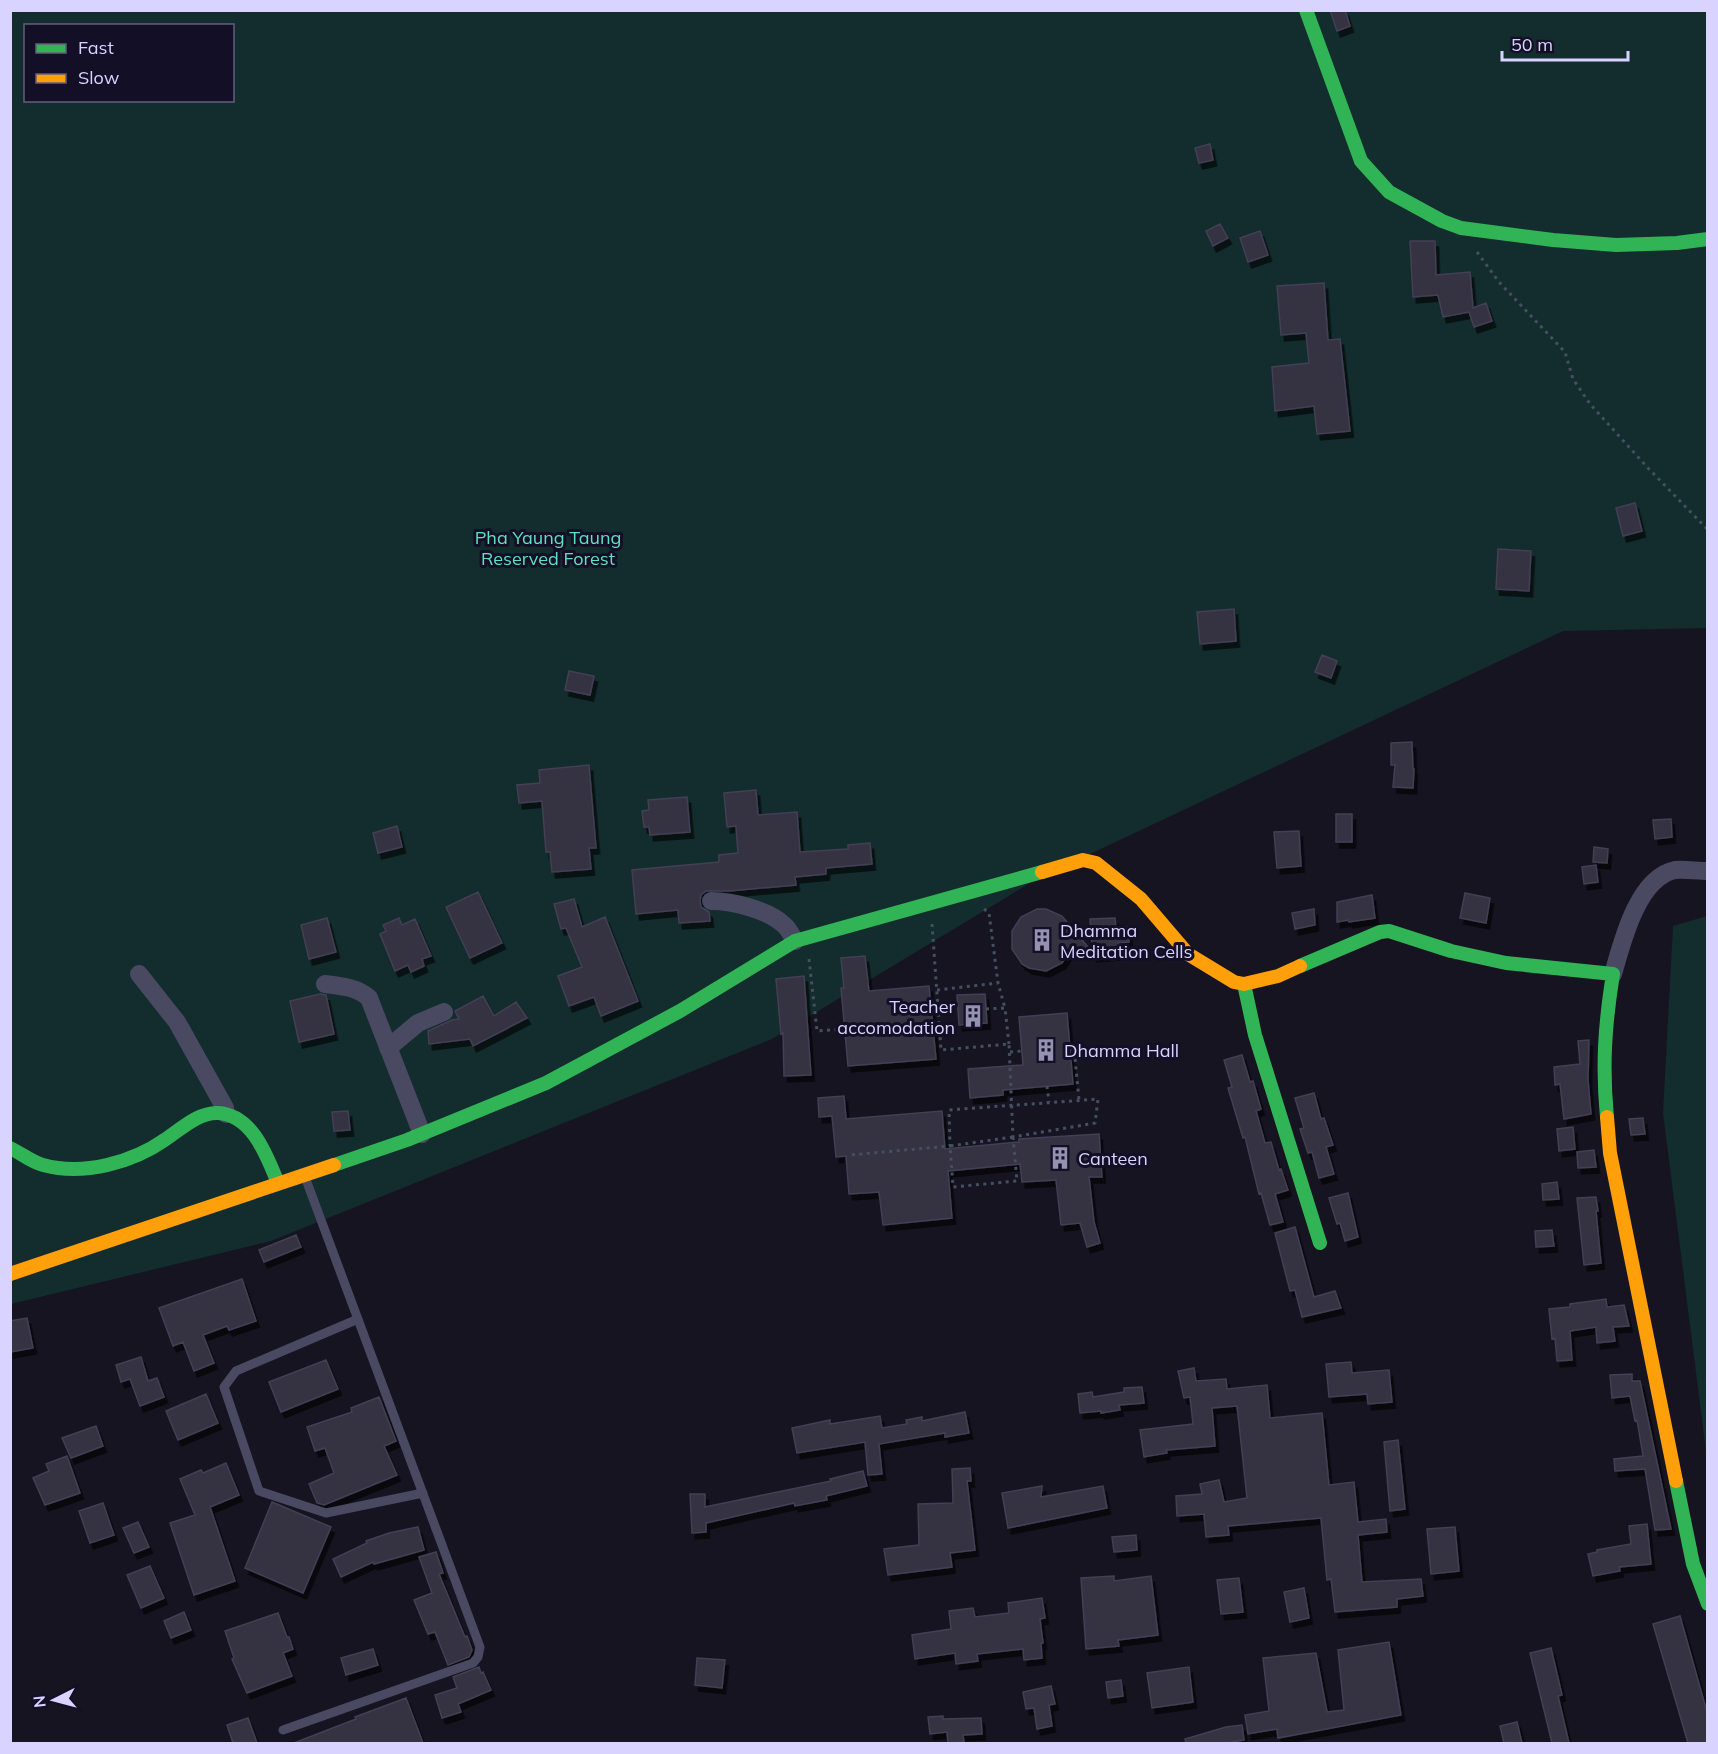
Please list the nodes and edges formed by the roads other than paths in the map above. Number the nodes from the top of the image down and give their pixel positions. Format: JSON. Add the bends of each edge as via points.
{"nodes":[{"id":1,"x":1306,"y":10,"type":"edge"},
{"id":2,"x":1707,"y":238,"type":"edge"},
{"id":3,"x":1707,"y":872,"type":"edge"},
{"id":4,"x":711,"y":901,"type":"dead end"},
{"id":5,"x":802,"y":945,"type":"junction"},
{"id":6,"x":139,"y":974,"type":"dead end"},
{"id":7,"x":1613,"y":974,"type":"junction"},
{"id":8,"x":325,"y":984,"type":"dead end"},
{"id":9,"x":1244,"y":984,"type":"junction"},
{"id":10,"x":444,"y":1012,"type":"dead end"},
{"id":11,"x":388,"y":1047,"type":"junction"},
{"id":12,"x":226,"y":1114,"type":"junction"},
{"id":13,"x":422,"y":1134,"type":"junction"},
{"id":14,"x":10,"y":1148,"type":"edge"},
{"id":15,"x":304,"y":1175,"type":"junction"},
{"id":16,"x":278,"y":1184,"type":"junction"},
{"id":17,"x":1320,"y":1243,"type":"dead end"},
{"id":18,"x":10,"y":1274,"type":"edge"},
{"id":19,"x":358,"y":1319,"type":"junction"},
{"id":20,"x":423,"y":1493,"type":"junction"},
{"id":21,"x":1707,"y":1604,"type":"edge"},
{"id":22,"x":283,"y":1730,"type":"dead end"}],
"edges":[{"from":1,"to":2,"type":"street","via":[[1361,160],[1389,192],[1461,228],[1623,246],[1679,244]]},
{"from":3,"to":7,"type":"street","via":[[1674,870],[1641,896],[1625,931]]},
{"from":4,"to":5,"type":"street","via":[[767,914]]},
{"from":5,"to":9,"type":"street","via":[[1083,860],[1096,862],[1141,899],[1188,954]]},
{"from":5,"to":13,"type":"street","via":[[546,1083]]},
{"from":6,"to":12,"type":"street","via":[[177,1022]]},
{"from":7,"to":9,"type":"street","via":[[1506,963],[1389,931],[1278,976]]},
{"from":7,"to":21,"type":"street","via":[[1605,1022],[1603,1080],[1610,1152],[1693,1564]]},
{"from":8,"to":11,"type":"street","via":[[352,988],[369,998]]},
{"from":9,"to":17,"type":"street"},
{"from":10,"to":11,"type":"street","via":[[418,1023]]},
{"from":11,"to":13,"type":"street"},
{"from":12,"to":14,"type":"street","via":[[203,1115],[151,1148],[94,1168],[42,1165]]},
{"from":12,"to":16,"type":"street","via":[[256,1136]]},
{"from":13,"to":15,"type":"street"},
{"from":15,"to":16,"type":"street"},
{"from":15,"to":19,"type":"lane"},
{"from":16,"to":18,"type":"street"},
{"from":19,"to":20,"type":"lane"},
{"from":19,"to":20,"type":"lane","via":[[236,1371],[224,1387],[259,1491],[326,1513]]},
{"from":20,"to":22,"type":"lane","via":[[480,1647],[478,1657],[473,1663]]}]}
